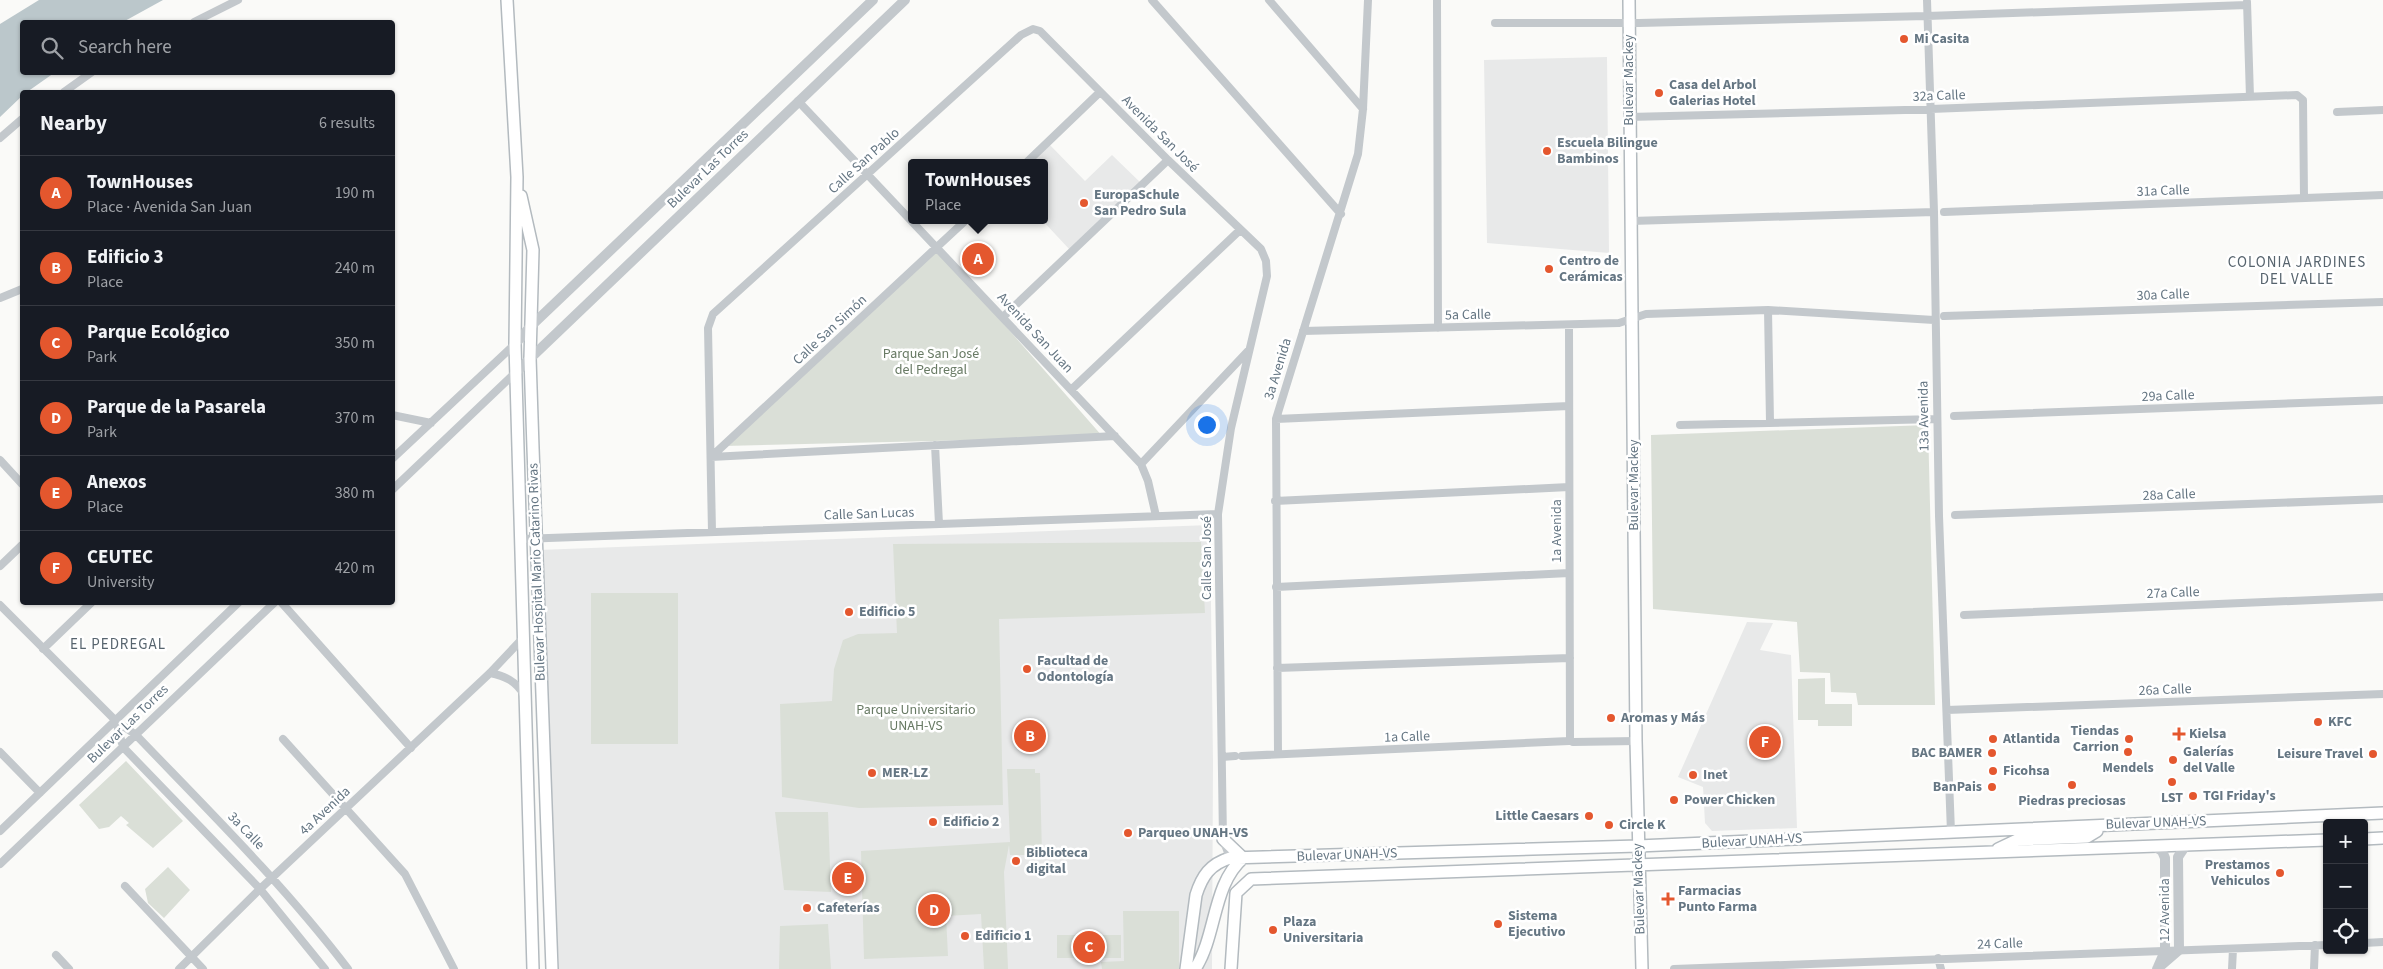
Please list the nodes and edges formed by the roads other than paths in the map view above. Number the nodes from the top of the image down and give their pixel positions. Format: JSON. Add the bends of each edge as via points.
{"nodes":[{"id":1,"x":238,"y":0,"type":"edge"},
{"id":2,"x":507,"y":0,"type":"edge"},
{"id":3,"x":873,"y":0,"type":"edge"},
{"id":4,"x":905,"y":0,"type":"edge"},
{"id":5,"x":1152,"y":0,"type":"edge"},
{"id":6,"x":1269,"y":0,"type":"edge"},
{"id":7,"x":1368,"y":0,"type":"edge"},
{"id":8,"x":1437,"y":0,"type":"edge"},
{"id":9,"x":1629,"y":0,"type":"edge"},
{"id":10,"x":1927,"y":0,"type":"edge"},
{"id":11,"x":2247,"y":2,"type":"edge"},
{"id":12,"x":1927,"y":16,"type":"junction"},
{"id":13,"x":198,"y":20,"type":"edge"},
{"id":14,"x":1495,"y":23,"type":"dead end"},
{"id":15,"x":1629,"y":23,"type":"junction"},
{"id":16,"x":1033,"y":29,"type":"joint"},
{"id":17,"x":88,"y":75,"type":"edge"},
{"id":18,"x":67,"y":90,"type":"edge"},
{"id":19,"x":1100,"y":92,"type":"junction"},
{"id":20,"x":2250,"y":97,"type":"junction"},
{"id":21,"x":798,"y":101,"type":"junction"},
{"id":22,"x":1363,"y":109,"type":"junction"},
{"id":23,"x":1930,"y":109,"type":"junction"},
{"id":24,"x":2383,"y":110,"type":"edge"},
{"id":25,"x":2337,"y":112,"type":"dead end"},
{"id":26,"x":1629,"y":117,"type":"junction"},
{"id":27,"x":20,"y":121,"type":"edge"},
{"id":28,"x":0,"y":138,"type":"edge"},
{"id":29,"x":1030,"y":159,"type":"edge"},
{"id":30,"x":1168,"y":160,"type":"junction"},
{"id":31,"x":868,"y":174,"type":"junction"},
{"id":32,"x":517,"y":177,"type":"junction"},
{"id":33,"x":2383,"y":195,"type":"edge"},
{"id":34,"x":2304,"y":198,"type":"junction"},
{"id":35,"x":1934,"y":212,"type":"junction"},
{"id":36,"x":1944,"y":212,"type":"dead end"},
{"id":37,"x":1341,"y":214,"type":"junction"},
{"id":38,"x":908,"y":217,"type":"edge"},
{"id":39,"x":1631,"y":220,"type":"junction"},
{"id":40,"x":915,"y":224,"type":"edge"},
{"id":41,"x":962,"y":224,"type":"edge"},
{"id":42,"x":1240,"y":230,"type":"junction"},
{"id":43,"x":937,"y":248,"type":"junction"},
{"id":44,"x":1266,"y":261,"type":"joint"},
{"id":45,"x":20,"y":289,"type":"edge"},
{"id":46,"x":0,"y":298,"type":"edge"},
{"id":47,"x":2383,"y":302,"type":"edge"},
{"id":48,"x":1768,"y":310,"type":"junction"},
{"id":49,"x":1944,"y":316,"type":"dead end"},
{"id":50,"x":1003,"y":317,"type":"junction"},
{"id":51,"x":1633,"y":319,"type":"junction"},
{"id":52,"x":1934,"y":320,"type":"junction"},
{"id":53,"x":1569,"y":325,"type":"junction"},
{"id":54,"x":531,"y":326,"type":"junction"},
{"id":55,"x":1438,"y":328,"type":"junction"},
{"id":56,"x":1303,"y":331,"type":"junction"},
{"id":57,"x":515,"y":344,"type":"junction"},
{"id":58,"x":1250,"y":350,"type":"junction"},
{"id":59,"x":530,"y":358,"type":"junction"},
{"id":60,"x":516,"y":372,"type":"junction"},
{"id":61,"x":1071,"y":390,"type":"junction"},
{"id":62,"x":2383,"y":400,"type":"edge"},
{"id":63,"x":1569,"y":406,"type":"junction"},
{"id":64,"x":395,"y":416,"type":"edge"},
{"id":65,"x":1954,"y":416,"type":"dead end"},
{"id":66,"x":1276,"y":419,"type":"junction"},
{"id":67,"x":1937,"y":419,"type":"junction"},
{"id":68,"x":1770,"y":422,"type":"junction"},
{"id":69,"x":431,"y":423,"type":"junction"},
{"id":70,"x":1680,"y":425,"type":"dead end"},
{"id":71,"x":1115,"y":436,"type":"junction"},
{"id":72,"x":935,"y":445,"type":"junction"},
{"id":73,"x":395,"y":456,"type":"edge"},
{"id":74,"x":711,"y":457,"type":"junction"},
{"id":75,"x":0,"y":460,"type":"edge"},
{"id":76,"x":1141,"y":464,"type":"junction"},
{"id":77,"x":20,"y":482,"type":"edge"},
{"id":78,"x":395,"y":487,"type":"edge"},
{"id":79,"x":1569,"y":488,"type":"junction"},
{"id":80,"x":2383,"y":499,"type":"edge"},
{"id":81,"x":1275,"y":501,"type":"junction"},
{"id":82,"x":1218,"y":514,"type":"junction"},
{"id":83,"x":1156,"y":516,"type":"junction"},
{"id":84,"x":1955,"y":516,"type":"dead end"},
{"id":85,"x":939,"y":524,"type":"junction"},
{"id":86,"x":712,"y":532,"type":"junction"},
{"id":87,"x":535,"y":538,"type":"junction"},
{"id":88,"x":521,"y":539,"type":"junction"},
{"id":89,"x":20,"y":547,"type":"edge"},
{"id":90,"x":0,"y":566,"type":"edge"},
{"id":91,"x":1569,"y":573,"type":"junction"},
{"id":92,"x":1276,"y":588,"type":"junction"},
{"id":93,"x":2383,"y":597,"type":"edge"},
{"id":94,"x":0,"y":605,"type":"edge"},
{"id":95,"x":89,"y":605,"type":"edge"},
{"id":96,"x":236,"y":605,"type":"edge"},
{"id":97,"x":272,"y":605,"type":"edge"},
{"id":98,"x":284,"y":605,"type":"edge"},
{"id":99,"x":1964,"y":615,"type":"dead end"},
{"id":100,"x":523,"y":638,"type":"junction"},
{"id":101,"x":43,"y":649,"type":"junction"},
{"id":102,"x":1570,"y":658,"type":"junction"},
{"id":103,"x":1277,"y":668,"type":"junction"},
{"id":104,"x":490,"y":673,"type":"junction"},
{"id":105,"x":2383,"y":694,"type":"edge"},
{"id":106,"x":525,"y":696,"type":"junction"},
{"id":107,"x":1947,"y":710,"type":"junction"},
{"id":108,"x":116,"y":721,"type":"junction"},
{"id":109,"x":136,"y":734,"type":"junction"},
{"id":110,"x":283,"y":739,"type":"dead end"},
{"id":111,"x":1572,"y":739,"type":"junction"},
{"id":112,"x":1636,"y":741,"type":"junction"},
{"id":113,"x":123,"y":748,"type":"junction"},
{"id":114,"x":411,"y":748,"type":"junction"},
{"id":115,"x":0,"y":752,"type":"edge"},
{"id":116,"x":1278,"y":754,"type":"junction"},
{"id":117,"x":1222,"y":756,"type":"junction"},
{"id":118,"x":40,"y":793,"type":"junction"},
{"id":119,"x":347,"y":807,"type":"junction"},
{"id":120,"x":2383,"y":814,"type":"edge"},
{"id":121,"x":2098,"y":826,"type":"junction"},
{"id":122,"x":0,"y":831,"type":"edge"},
{"id":123,"x":1951,"y":832,"type":"junction"},
{"id":124,"x":2383,"y":838,"type":"edge"},
{"id":125,"x":1222,"y":839,"type":"junction"},
{"id":126,"x":2368,"y":839,"type":"edge"},
{"id":127,"x":2323,"y":840,"type":"edge"},
{"id":128,"x":2186,"y":845,"type":"junction"},
{"id":129,"x":1638,"y":846,"type":"junction"},
{"id":130,"x":2154,"y":846,"type":"junction"},
{"id":131,"x":1994,"y":850,"type":"junction"},
{"id":132,"x":1230,"y":858,"type":"junction"},
{"id":133,"x":1243,"y":858,"type":"junction"},
{"id":134,"x":0,"y":864,"type":"edge"},
{"id":135,"x":1639,"y":866,"type":"junction"},
{"id":136,"x":273,"y":877,"type":"junction"},
{"id":137,"x":125,"y":886,"type":"dead end"},
{"id":138,"x":260,"y":889,"type":"junction"},
{"id":139,"x":2383,"y":942,"type":"edge"},
{"id":140,"x":2368,"y":943,"type":"edge"},
{"id":141,"x":2315,"y":945,"type":"junction"},
{"id":142,"x":2323,"y":945,"type":"edge"},
{"id":143,"x":2233,"y":949,"type":"junction"},
{"id":144,"x":2179,"y":950,"type":"junction"},
{"id":145,"x":2165,"y":951,"type":"junction"},
{"id":146,"x":56,"y":956,"type":"dead end"},
{"id":147,"x":192,"y":956,"type":"junction"},
{"id":148,"x":1938,"y":958,"type":"junction"},
{"id":149,"x":1866,"y":965,"type":"edge"},
{"id":150,"x":1784,"y":966,"type":"edge"},
{"id":151,"x":1230,"y":968,"type":"edge"},
{"id":152,"x":1704,"y":968,"type":"edge"},
{"id":153,"x":69,"y":969,"type":"edge"},
{"id":154,"x":179,"y":969,"type":"edge"},
{"id":155,"x":203,"y":969,"type":"edge"},
{"id":156,"x":324,"y":969,"type":"edge"},
{"id":157,"x":348,"y":969,"type":"edge"},
{"id":158,"x":454,"y":969,"type":"edge"},
{"id":159,"x":533,"y":969,"type":"edge"},
{"id":160,"x":552,"y":969,"type":"edge"},
{"id":161,"x":1186,"y":969,"type":"edge"},
{"id":162,"x":1194,"y":969,"type":"edge"},
{"id":163,"x":1642,"y":969,"type":"edge"},
{"id":164,"x":1674,"y":969,"type":"edge"},
{"id":165,"x":1941,"y":969,"type":"edge"},
{"id":166,"x":2158,"y":969,"type":"edge"},
{"id":167,"x":2232,"y":969,"type":"edge"},
{"id":168,"x":2314,"y":969,"type":"edge"}],
"edges":[{"from":1,"to":13,"type":"street"},
{"from":2,"to":32,"type":"main road","name":"Bulevar Hospital Mario Catarino Rivas"},
{"from":3,"to":54,"type":"street","name":"Bulevar Las Torres"},
{"from":4,"to":21,"type":"street","name":"Bulevar Las Torres"},
{"from":5,"to":37,"type":"street"},
{"from":6,"to":22,"type":"street"},
{"from":7,"to":22,"type":"street","name":"3a Avenida"},
{"from":8,"to":55,"type":"street"},
{"from":9,"to":15,"type":"main road","name":"Bulevar Mackey"},
{"from":10,"to":12,"type":"street","name":"13a Avenida"},
{"from":11,"to":12,"type":"street"},
{"from":11,"to":20,"type":"street"},
{"from":12,"to":15,"type":"street"},
{"from":12,"to":23,"type":"street","name":"13a Avenida"},
{"from":14,"to":15,"type":"street"},
{"from":15,"to":26,"type":"main road","name":"Bulevar Mackey"},
{"from":16,"to":19,"type":"street","name":"Avenida San José","via":[[1040,30]]},
{"from":16,"to":31,"type":"street","name":"Calle San Pablo","via":[[1021,35]]},
{"from":17,"to":18,"type":"street"},
{"from":19,"to":29,"type":"street"},
{"from":19,"to":30,"type":"street","name":"Avenida San José"},
{"from":20,"to":23,"type":"street","name":"32a Calle"},
{"from":20,"to":34,"type":"street","name":"32a Calle","via":[[2298,95],[2303,100]]},
{"from":21,"to":31,"type":"street","name":"Avenida San Juan"},
{"from":21,"to":59,"type":"street","name":"Bulevar Las Torres"},
{"from":22,"to":37,"type":"street","name":"3a Avenida","via":[[1358,154]]},
{"from":23,"to":26,"type":"street","name":"32a Calle"},
{"from":23,"to":35,"type":"street","name":"13a Avenida"},
{"from":24,"to":25,"type":"street"},
{"from":26,"to":39,"type":"main road","name":"Bulevar Mackey"},
{"from":27,"to":28,"type":"street"},
{"from":30,"to":42,"type":"street","name":"Avenida San José"},
{"from":30,"to":50,"type":"street"},
{"from":31,"to":38,"type":"street","name":"Avenida San Juan"},
{"from":31,"to":74,"type":"street","name":"Calle San Pablo","via":[[713,314],[708,328]]},
{"from":32,"to":54,"type":"main road","name":"Bulevar Hospital Mario Catarino Rivas","via":[[532,250]]},
{"from":32,"to":57,"type":"main road","name":"Bulevar Hospital Mario Catarino Rivas"},
{"from":33,"to":34,"type":"street","name":"31a Calle"},
{"from":34,"to":36,"type":"street","name":"31a Calle"},
{"from":35,"to":39,"type":"street"},
{"from":35,"to":52,"type":"street","name":"13a Avenida"},
{"from":37,"to":56,"type":"street","name":"3a Avenida"},
{"from":39,"to":51,"type":"main road","name":"Bulevar Mackey"},
{"from":40,"to":43,"type":"street","name":"Avenida San Juan"},
{"from":41,"to":43,"type":"street","name":"Calle San Simón"},
{"from":42,"to":44,"type":"street","name":"Avenida San José","via":[[1261,249]]},
{"from":42,"to":61,"type":"street"},
{"from":43,"to":50,"type":"street","name":"Avenida San Juan"},
{"from":43,"to":74,"type":"street","name":"Calle San Simón"},
{"from":44,"to":58,"type":"street","name":"Calle San José","via":[[1267,276]]},
{"from":45,"to":46,"type":"street"},
{"from":47,"to":49,"type":"street","name":"30a Calle"},
{"from":48,"to":51,"type":"street","via":[[1646,314]]},
{"from":48,"to":52,"type":"street"},
{"from":48,"to":68,"type":"street"},
{"from":50,"to":61,"type":"street","name":"Avenida San Juan"},
{"from":51,"to":53,"type":"street","name":"5a Calle","via":[[1619,323]]},
{"from":51,"to":112,"type":"main road","name":"Bulevar Mackey"},
{"from":52,"to":67,"type":"street","name":"13a Avenida"},
{"from":53,"to":55,"type":"street","name":"5a Calle"},
{"from":53,"to":63,"type":"street","name":"1a Avenida"},
{"from":54,"to":57,"type":"street","name":"Bulevar Las Torres"},
{"from":54,"to":59,"type":"main road","name":"Bulevar Hospital Mario Catarino Rivas"},
{"from":55,"to":56,"type":"street","name":"5a Calle"},
{"from":56,"to":66,"type":"street","name":"3a Avenida"},
{"from":57,"to":60,"type":"main road","name":"Bulevar Hospital Mario Catarino Rivas"},
{"from":57,"to":69,"type":"street"},
{"from":58,"to":76,"type":"street"},
{"from":58,"to":82,"type":"street","name":"Calle San José","via":[[1231,428]]},
{"from":59,"to":60,"type":"street","name":"Bulevar Las Torres"},
{"from":59,"to":87,"type":"main road","name":"Bulevar Hospital Mario Catarino Rivas"},
{"from":60,"to":78,"type":"street"},
{"from":60,"to":88,"type":"main road","name":"Bulevar Hospital Mario Catarino Rivas"},
{"from":61,"to":71,"type":"street","name":"Avenida San Juan"},
{"from":62,"to":65,"type":"street","name":"29a Calle"},
{"from":63,"to":66,"type":"street"},
{"from":63,"to":79,"type":"street","name":"1a Avenida"},
{"from":64,"to":69,"type":"street"},
{"from":66,"to":81,"type":"street","name":"3a Avenida"},
{"from":67,"to":68,"type":"street"},
{"from":67,"to":107,"type":"street","name":"13a Avenida"},
{"from":68,"to":70,"type":"street"},
{"from":69,"to":73,"type":"street"},
{"from":71,"to":72,"type":"street"},
{"from":71,"to":76,"type":"street","name":"Avenida San Juan"},
{"from":72,"to":74,"type":"street"},
{"from":72,"to":85,"type":"street"},
{"from":74,"to":86,"type":"street"},
{"from":75,"to":77,"type":"street"},
{"from":76,"to":83,"type":"street","name":"Avenida San Juan"},
{"from":79,"to":81,"type":"street"},
{"from":79,"to":91,"type":"street","name":"1a Avenida"},
{"from":80,"to":84,"type":"street","name":"28a Calle"},
{"from":81,"to":92,"type":"street","name":"3a Avenida"},
{"from":82,"to":83,"type":"street","name":"Calle San Lucas"},
{"from":82,"to":117,"type":"street","name":"Calle San José"},
{"from":83,"to":85,"type":"street","name":"Calle San Lucas"},
{"from":85,"to":86,"type":"street","name":"Calle San Lucas"},
{"from":86,"to":87,"type":"street","name":"Calle San Lucas"},
{"from":87,"to":88,"type":"street","name":"Calle San Lucas"},
{"from":87,"to":160,"type":"main road","name":"Bulevar Hospital Mario Catarino Rivas"},
{"from":88,"to":100,"type":"main road","name":"Bulevar Hospital Mario Catarino Rivas"},
{"from":89,"to":90,"type":"street"},
{"from":91,"to":92,"type":"street"},
{"from":91,"to":102,"type":"street","name":"1a Avenida"},
{"from":92,"to":103,"type":"street","name":"3a Avenida"},
{"from":93,"to":99,"type":"street","name":"27a Calle"},
{"from":94,"to":101,"type":"street","name":"3a Calle"},
{"from":95,"to":101,"type":"street"},
{"from":96,"to":108,"type":"street","name":"Bulevar Las Torres"},
{"from":97,"to":109,"type":"street","name":"Bulevar Las Torres"},
{"from":98,"to":114,"type":"street"},
{"from":100,"to":104,"type":"street","name":"4a Avenida"},
{"from":100,"to":106,"type":"main road","name":"Bulevar Hospital Mario Catarino Rivas"},
{"from":101,"to":108,"type":"street","name":"3a Calle"},
{"from":102,"to":103,"type":"street"},
{"from":102,"to":111,"type":"street","name":"1a Avenida"},
{"from":103,"to":116,"type":"street","name":"3a Avenida"},
{"from":104,"to":106,"type":"street","via":[[512,681]]},
{"from":104,"to":114,"type":"street","name":"4a Avenida"},
{"from":105,"to":107,"type":"street","name":"26a Calle"},
{"from":106,"to":159,"type":"main road","name":"Bulevar Hospital Mario Catarino Rivas"},
{"from":107,"to":123,"type":"street","name":"13a Avenida"},
{"from":108,"to":109,"type":"street","name":"3a Calle"},
{"from":108,"to":113,"type":"street"},
{"from":108,"to":118,"type":"street","name":"Bulevar Las Torres"},
{"from":109,"to":113,"type":"street","name":"Bulevar Las Torres"},
{"from":109,"to":136,"type":"street","name":"3a Calle"},
{"from":110,"to":119,"type":"street"},
{"from":111,"to":112,"type":"street","name":"1a Calle"},
{"from":111,"to":116,"type":"street","name":"1a Calle","via":[[1566,743]]},
{"from":112,"to":129,"type":"main road","name":"Bulevar Mackey"},
{"from":113,"to":134,"type":"street","name":"Bulevar Las Torres"},
{"from":113,"to":138,"type":"street"},
{"from":114,"to":119,"type":"street","name":"4a Avenida"},
{"from":115,"to":118,"type":"street"},
{"from":116,"to":117,"type":"street","name":"1a Calle"},
{"from":117,"to":125,"type":"street","name":"Calle San José"},
{"from":118,"to":122,"type":"street","name":"Bulevar Las Torres"},
{"from":119,"to":136,"type":"street","name":"4a Avenida"},
{"from":119,"to":158,"type":"street","via":[[405,874]]},
{"from":120,"to":121,"type":"main road","name":"Bulevar UNAH-VS"},
{"from":121,"to":123,"type":"main road","name":"Bulevar UNAH-VS"},
{"from":121,"to":131,"type":"main road","via":[[2098,831],[2087,837],[2017,840]]},
{"from":123,"to":129,"type":"main road","name":"Bulevar UNAH-VS"},
{"from":124,"to":126,"type":"main road"},
{"from":125,"to":132,"type":"street","name":"Calle San José"},
{"from":125,"to":133,"type":"main road"},
{"from":127,"to":128,"type":"main road","name":"Bulevar UNAH-VS"},
{"from":128,"to":130,"type":"main road","name":"Bulevar UNAH-VS"},
{"from":128,"to":144,"type":"street","name":"12 Avenida","via":[[2178,857]]},
{"from":129,"to":133,"type":"main road","name":"Bulevar UNAH-VS"},
{"from":129,"to":135,"type":"main road","name":"Bulevar Mackey"},
{"from":130,"to":131,"type":"main road","name":"Bulevar UNAH-VS"},
{"from":130,"to":145,"type":"street","name":"12 Avenida","via":[[2162,851],[2165,858]]},
{"from":131,"to":135,"type":"main road","name":"Bulevar UNAH-VS"},
{"from":132,"to":133,"type":"main road","name":"Bulevar UNAH-VS"},
{"from":132,"to":161,"type":"main road","via":[[1209,867],[1200,883]]},
{"from":133,"to":162,"type":"main road","via":[[1225,883],[1210,936]]},
{"from":135,"to":151,"type":"main road","name":"Bulevar UNAH-VS","via":[[1251,879],[1236,893]]},
{"from":135,"to":163,"type":"main road","name":"Bulevar Mackey"},
{"from":136,"to":138,"type":"street","name":"4a Avenida"},
{"from":136,"to":157,"type":"street","name":"3a Calle"},
{"from":137,"to":147,"type":"street"},
{"from":138,"to":147,"type":"street","name":"4a Avenida"},
{"from":138,"to":156,"type":"street"},
{"from":139,"to":140,"type":"street"},
{"from":141,"to":142,"type":"street","name":"24 Calle"},
{"from":141,"to":143,"type":"street","name":"24 Calle"},
{"from":141,"to":168,"type":"street"},
{"from":143,"to":144,"type":"street","name":"24 Calle"},
{"from":143,"to":167,"type":"street"},
{"from":144,"to":145,"type":"street","name":"24 Calle"},
{"from":144,"to":166,"type":"street","name":"12 Avenida"},
{"from":145,"to":148,"type":"street","name":"24 Calle"},
{"from":145,"to":166,"type":"street","name":"12 Avenida"},
{"from":146,"to":153,"type":"street"},
{"from":147,"to":154,"type":"street","name":"4a Avenida"},
{"from":147,"to":155,"type":"street"},
{"from":148,"to":149,"type":"street","name":"24 Calle"},
{"from":148,"to":165,"type":"street"},
{"from":149,"to":150,"type":"street","name":"24 Calle"},
{"from":150,"to":152,"type":"street","name":"24 Calle"},
{"from":152,"to":164,"type":"street","name":"24 Calle"}]}
